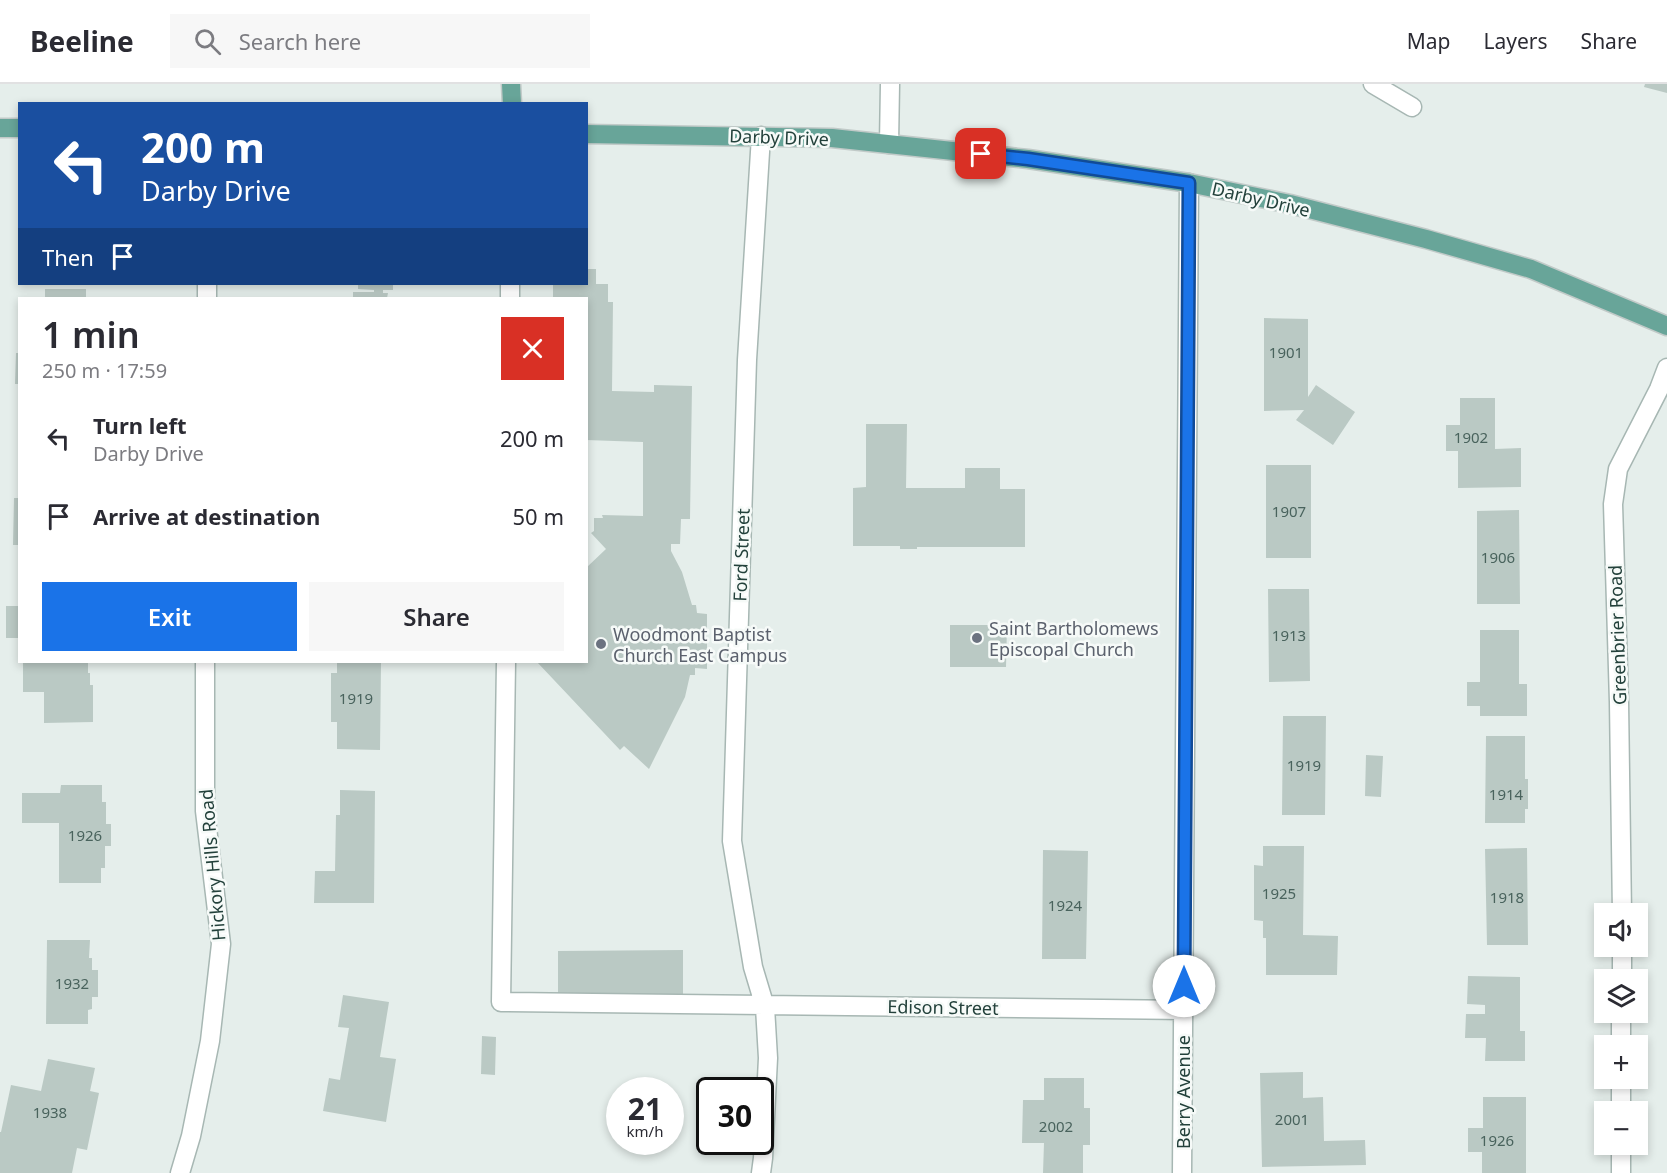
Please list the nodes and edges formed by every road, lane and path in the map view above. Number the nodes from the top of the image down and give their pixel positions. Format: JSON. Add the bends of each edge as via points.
{"nodes":[{"id":1,"x":511,"y":84,"type":"edge"},
{"id":2,"x":890,"y":84,"type":"edge"},
{"id":3,"x":1373,"y":84,"type":"edge"},
{"id":4,"x":512,"y":102,"type":"edge"},
{"id":5,"x":1412,"y":107,"type":"dead end"},
{"id":6,"x":0,"y":128,"type":"edge"},
{"id":7,"x":18,"y":128,"type":"edge"},
{"id":8,"x":588,"y":134,"type":"edge"},
{"id":9,"x":761,"y":136,"type":"junction"},
{"id":10,"x":889,"y":144,"type":"junction"},
{"id":11,"x":1189,"y":183,"type":"junction"},
{"id":12,"x":1667,"y":326,"type":"edge"},
{"id":13,"x":1667,"y":368,"type":"edge"},
{"id":14,"x":205,"y":663,"type":"edge"},
{"id":15,"x":506,"y":663,"type":"edge"},
{"id":16,"x":1622,"y":903,"type":"edge"},
{"id":17,"x":765,"y":1007,"type":"junction"},
{"id":18,"x":1183,"y":1010,"type":"junction"},
{"id":19,"x":1621,"y":1155,"type":"edge"},
{"id":20,"x":180,"y":1173,"type":"edge"},
{"id":21,"x":761,"y":1173,"type":"edge"},
{"id":22,"x":1182,"y":1173,"type":"edge"},
{"id":23,"x":1621,"y":1173,"type":"edge"}],
"edges":[{"from":1,"to":4,"type":"main road"},
{"from":2,"to":10,"type":"street"},
{"from":3,"to":5,"type":"street"},
{"from":6,"to":7,"type":"main road"},
{"from":8,"to":9,"type":"main road","name":"Darby Drive"},
{"from":9,"to":10,"type":"main road","name":"Darby Drive"},
{"from":9,"to":17,"type":"street","name":"Ford Street","via":[[747,360],[732,841],[753,967]]},
{"from":10,"to":11,"type":"main road","name":"Darby Drive","via":[[1028,159]]},
{"from":11,"to":12,"type":"main road","name":"Darby Drive","via":[[1290,204],[1532,269]]},
{"from":11,"to":18,"type":"street","name":"Berry Avenue"},
{"from":13,"to":16,"type":"street","name":"Greenbrier Road","via":[[1618,469],[1613,504]]},
{"from":14,"to":20,"type":"street","name":"Hickory Hills Road","via":[[205,811],[221,944],[210,1041]]},
{"from":15,"to":17,"type":"street","name":"Edison Street","via":[[501,1002]]},
{"from":17,"to":18,"type":"street","name":"Edison Street"},
{"from":17,"to":21,"type":"street","name":"Ford Street","via":[[768,1058]]},
{"from":18,"to":22,"type":"street","name":"Berry Avenue"},
{"from":19,"to":23,"type":"street"}]}
